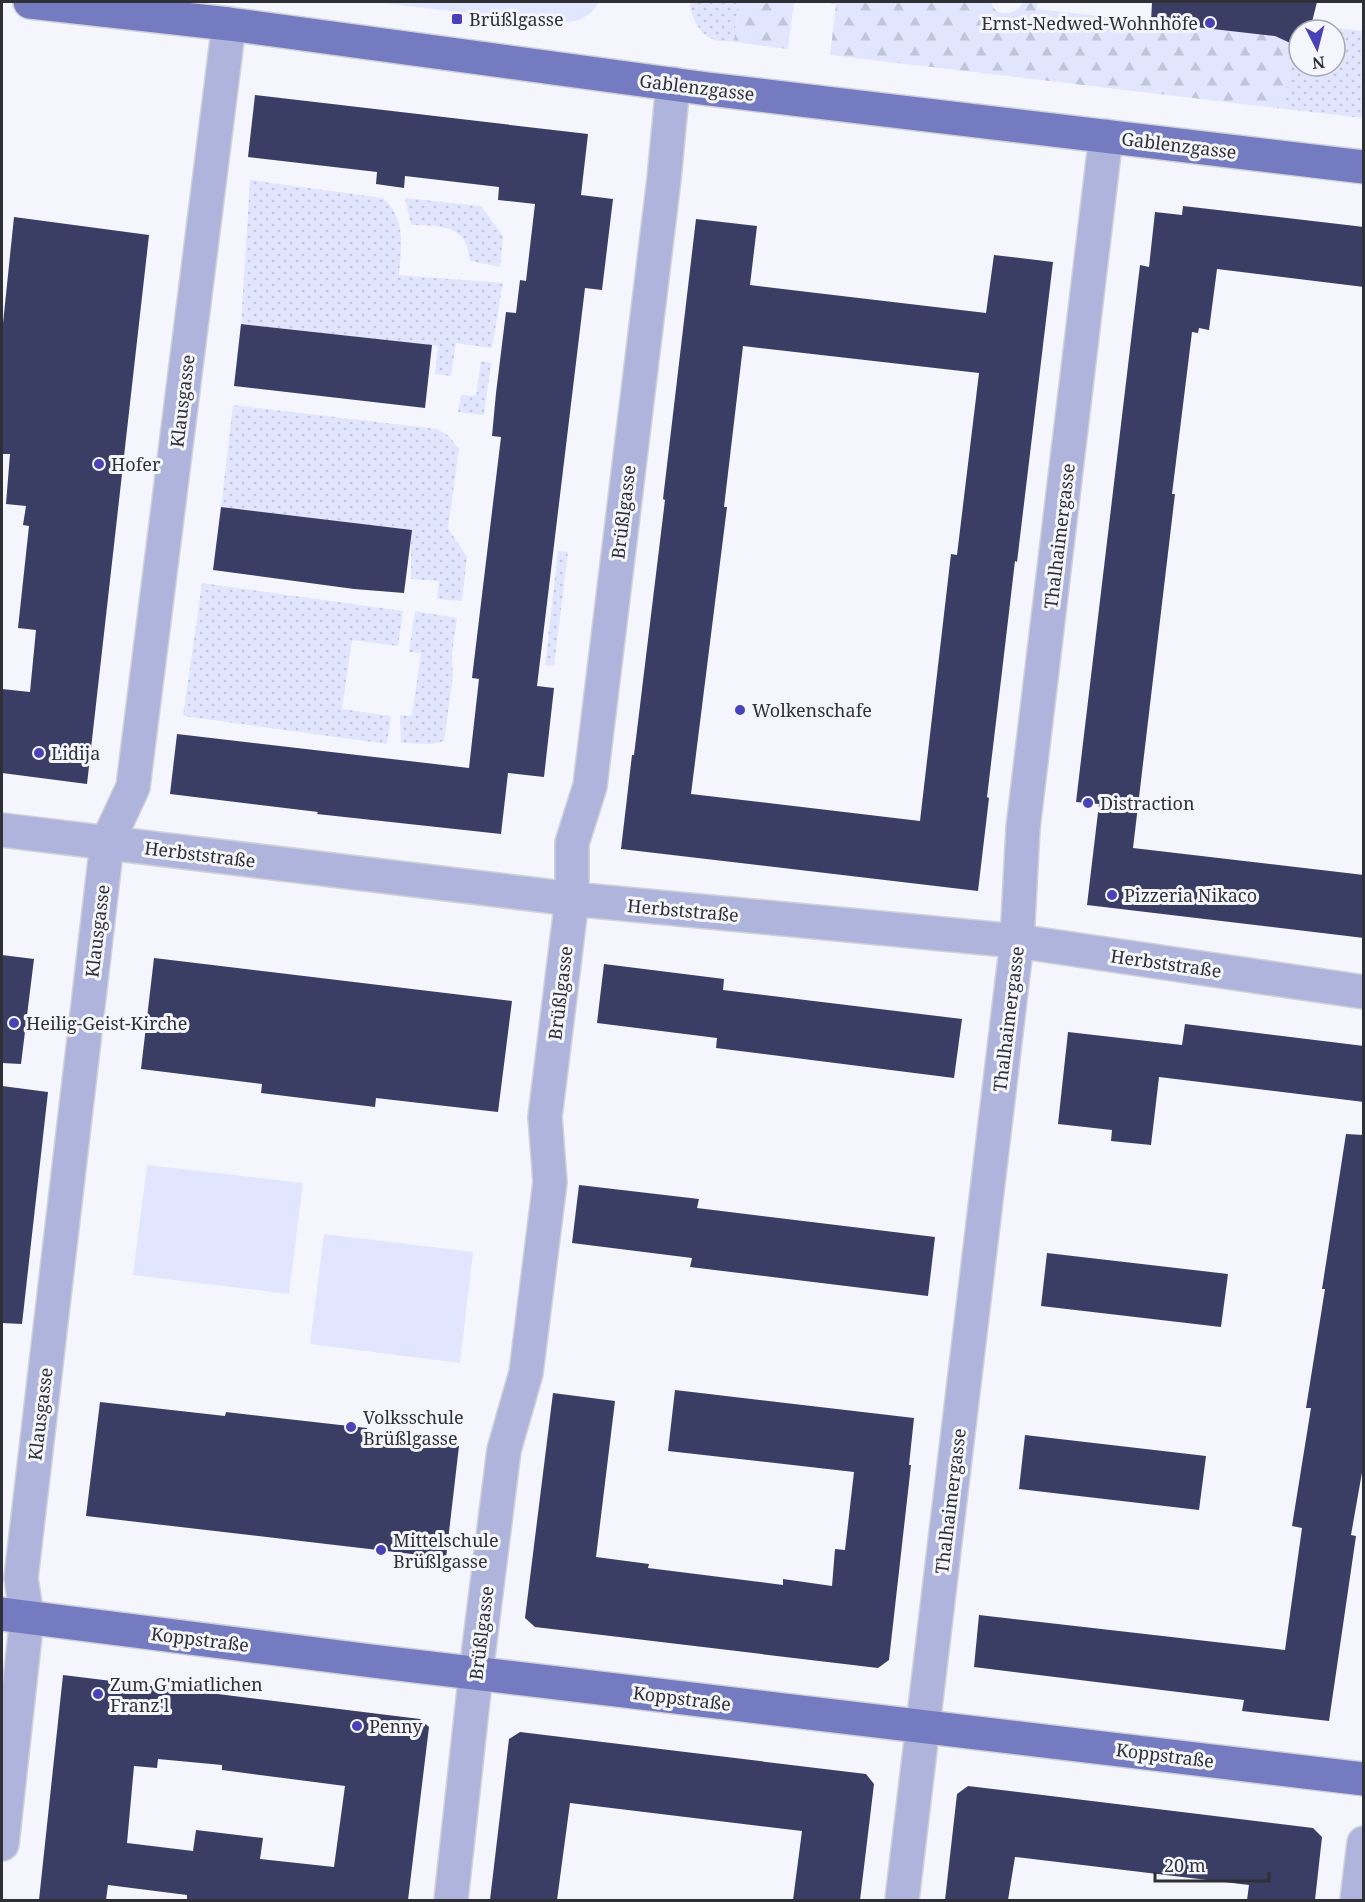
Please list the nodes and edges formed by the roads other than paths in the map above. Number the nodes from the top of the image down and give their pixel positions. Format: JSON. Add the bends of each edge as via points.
{"nodes":[{"id":1,"x":30,"y":2,"type":"edge"},
{"id":2,"x":229,"y":24,"type":"junction"},
{"id":3,"x":673,"y":84,"type":"junction"},
{"id":4,"x":1106,"y":136,"type":"junction"},
{"id":5,"x":1364,"y":167,"type":"edge"},
{"id":6,"x":2,"y":831,"type":"edge"},
{"id":7,"x":107,"y":843,"type":"junction"},
{"id":8,"x":572,"y":899,"type":"junction"},
{"id":9,"x":1017,"y":941,"type":"junction"},
{"id":10,"x":1364,"y":992,"type":"edge"},
{"id":11,"x":14,"y":1615,"type":"edge"},
{"id":12,"x":476,"y":1672,"type":"junction"},
{"id":13,"x":923,"y":1727,"type":"junction"},
{"id":14,"x":1364,"y":1779,"type":"edge"},
{"id":15,"x":1364,"y":1843,"type":"edge"},
{"id":16,"x":2,"y":1845,"type":"edge"},
{"id":17,"x":451,"y":1900,"type":"edge"},
{"id":18,"x":902,"y":1900,"type":"edge"},
{"id":19,"x":1357,"y":1900,"type":"edge"}],
"edges":[{"from":1,"to":2,"type":"main road","name":"Gablenzgasse"},
{"from":2,"to":3,"type":"main road","name":"Gablenzgasse"},
{"from":2,"to":7,"type":"street","name":"Klausgasse","via":[[133,787]]},
{"from":3,"to":4,"type":"main road","name":"Gablenzgasse"},
{"from":3,"to":8,"type":"street","name":"Brüßlgasse","via":[[590,786],[572,843]]},
{"from":4,"to":5,"type":"main road","name":"Gablenzgasse"},
{"from":4,"to":9,"type":"street","name":"Thalhaimergasse","via":[[1023,828]]},
{"from":6,"to":7,"type":"street","name":"Herbststraße"},
{"from":7,"to":8,"type":"street","name":"Herbststraße"},
{"from":7,"to":11,"type":"street","name":"Klausgasse"},
{"from":8,"to":9,"type":"street","name":"Herbststraße"},
{"from":8,"to":12,"type":"street","name":"Brüßlgasse","via":[[545,1117],[550,1182],[526,1374],[504,1450]]},
{"from":9,"to":10,"type":"street","name":"Herbststraße"},
{"from":9,"to":13,"type":"street","name":"Thalhaimergasse"},
{"from":11,"to":12,"type":"main road","name":"Koppstraße"},
{"from":11,"to":16,"type":"street","name":"Klausgasse"},
{"from":12,"to":13,"type":"main road","name":"Koppstraße"},
{"from":12,"to":17,"type":"street","name":"Brüßlgasse"},
{"from":13,"to":14,"type":"main road","name":"Koppstraße"},
{"from":13,"to":18,"type":"street","name":"Thalhaimergasse"},
{"from":15,"to":19,"type":"street"}]}
